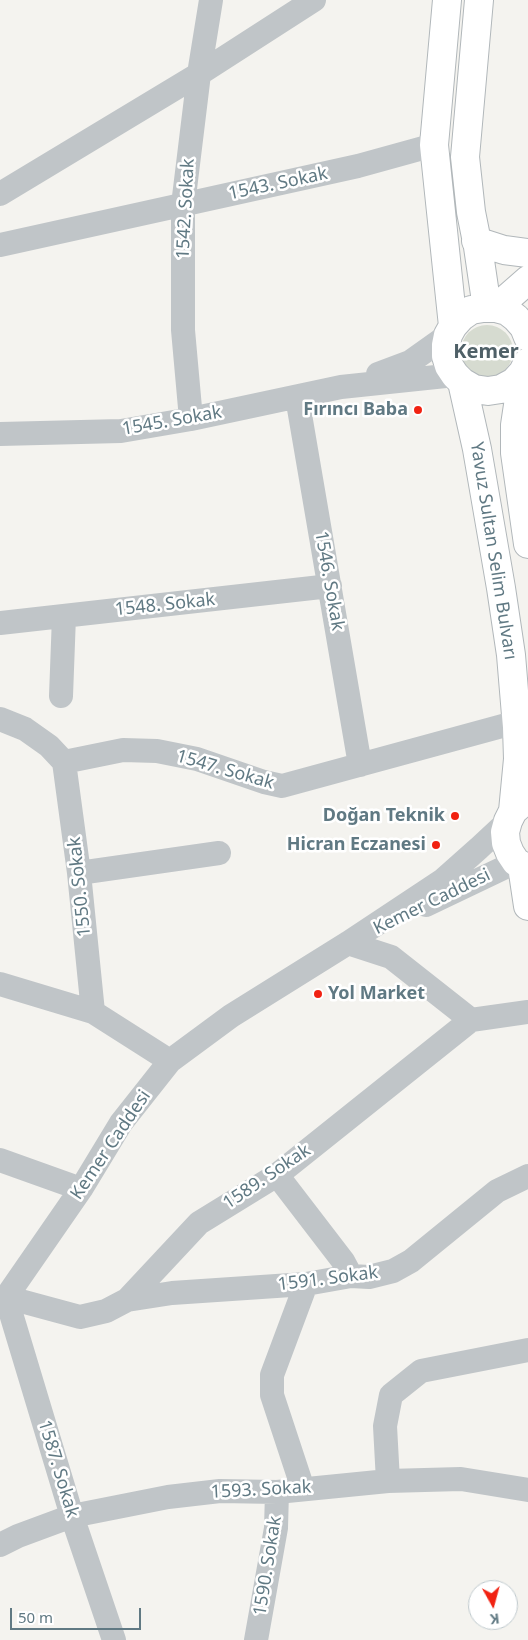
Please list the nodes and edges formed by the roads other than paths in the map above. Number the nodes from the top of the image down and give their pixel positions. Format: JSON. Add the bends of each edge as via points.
{"nodes":[{"id":1,"x":211,"y":0,"type":"edge"},
{"id":2,"x":314,"y":0,"type":"edge"},
{"id":3,"x":447,"y":0,"type":"edge"},
{"id":4,"x":480,"y":0,"type":"edge"},
{"id":5,"x":199,"y":74,"type":"junction"},
{"id":6,"x":434,"y":144,"type":"junction"},
{"id":7,"x":0,"y":194,"type":"edge"},
{"id":8,"x":183,"y":205,"type":"junction"},
{"id":9,"x":476,"y":241,"type":"junction"},
{"id":10,"x":0,"y":245,"type":"edge"},
{"id":11,"x":528,"y":253,"type":"edge"},
{"id":12,"x":528,"y":280,"type":"edge"},
{"id":13,"x":491,"y":308,"type":"junction"},
{"id":14,"x":450,"y":331,"type":"junction"},
{"id":15,"x":528,"y":337,"type":"edge"},
{"id":16,"x":526,"y":367,"type":"edge"},
{"id":17,"x":458,"y":378,"type":"junction"},
{"id":18,"x":342,"y":387,"type":"junction"},
{"id":19,"x":297,"y":397,"type":"junction"},
{"id":20,"x":191,"y":419,"type":"junction"},
{"id":21,"x":0,"y":434,"type":"edge"},
{"id":22,"x":521,"y":450,"type":"edge"},
{"id":23,"x":528,"y":544,"type":"edge"},
{"id":24,"x":330,"y":586,"type":"junction"},
{"id":25,"x":64,"y":616,"type":"junction"},
{"id":26,"x":0,"y":623,"type":"edge"},
{"id":27,"x":61,"y":696,"type":"dead end"},
{"id":28,"x":0,"y":719,"type":"edge"},
{"id":29,"x":517,"y":722,"type":"junction"},
{"id":30,"x":64,"y":762,"type":"junction"},
{"id":31,"x":360,"y":764,"type":"junction"},
{"id":32,"x":516,"y":811,"type":"edge"},
{"id":33,"x":219,"y":853,"type":"dead end"},
{"id":34,"x":522,"y":866,"type":"edge"},
{"id":35,"x":79,"y":873,"type":"junction"},
{"id":36,"x":528,"y":906,"type":"edge"},
{"id":37,"x":348,"y":943,"type":"junction"},
{"id":38,"x":0,"y":984,"type":"edge"},
{"id":39,"x":93,"y":1012,"type":"junction"},
{"id":40,"x":528,"y":1012,"type":"edge"},
{"id":41,"x":471,"y":1020,"type":"junction"},
{"id":42,"x":170,"y":1061,"type":"junction"},
{"id":43,"x":0,"y":1160,"type":"edge"},
{"id":44,"x":277,"y":1175,"type":"junction"},
{"id":45,"x":528,"y":1176,"type":"edge"},
{"id":46,"x":81,"y":1189,"type":"junction"},
{"id":47,"x":352,"y":1276,"type":"junction"},
{"id":48,"x":306,"y":1284,"type":"junction"},
{"id":49,"x":127,"y":1300,"type":"junction"},
{"id":50,"x":3,"y":1302,"type":"edge"},
{"id":51,"x":528,"y":1350,"type":"edge"},
{"id":52,"x":388,"y":1481,"type":"junction"},
{"id":53,"x":303,"y":1489,"type":"junction"},
{"id":54,"x":528,"y":1490,"type":"edge"},
{"id":55,"x":277,"y":1492,"type":"junction"},
{"id":56,"x":72,"y":1516,"type":"junction"},
{"id":57,"x":0,"y":1545,"type":"edge"},
{"id":58,"x":114,"y":1640,"type":"edge"},
{"id":59,"x":256,"y":1640,"type":"edge"}],
"edges":[{"from":1,"to":5,"type":"street","name":"1542. Sokak"},
{"from":2,"to":5,"type":"street"},
{"from":3,"to":6,"type":"main road","name":"Yavuz Sultan Selim Bulvarı"},
{"from":4,"to":9,"type":"main road","via":[[465,157]]},
{"from":5,"to":7,"type":"street"},
{"from":5,"to":8,"type":"street","name":"1542. Sokak"},
{"from":6,"to":8,"type":"street","name":"1543. Sokak","via":[[358,166]]},
{"from":6,"to":14,"type":"main road","name":"Yavuz Sultan Selim Bulvarı"},
{"from":8,"to":10,"type":"street","name":"1543. Sokak"},
{"from":8,"to":20,"type":"street","name":"1542. Sokak","via":[[183,330]]},
{"from":9,"to":11,"type":"main road"},
{"from":9,"to":13,"type":"main road"},
{"from":12,"to":13,"type":"main road"},
{"from":13,"to":14,"type":"main road","via":[[472,310],[461,317]]},
{"from":13,"to":15,"type":"main road","via":[[507,311],[516,318]]},
{"from":14,"to":17,"type":"main road","name":"Yavuz Sultan Selim Bulvarı","via":[[446,356]]},
{"from":14,"to":18,"type":"street","via":[[410,362]]},
{"from":16,"to":17,"type":"main road","via":[[514,382],[502,389],[474,388]]},
{"from":16,"to":22,"type":"main road","name":"Yavuz Sultan Selim Bulvarı","via":[[514,425]]},
{"from":17,"to":18,"type":"street"},
{"from":17,"to":29,"type":"main road","name":"Yavuz Sultan Selim Bulvarı","via":[[477,449],[501,588]]},
{"from":18,"to":19,"type":"street","name":"1545. Sokak"},
{"from":19,"to":20,"type":"street","name":"1545. Sokak"},
{"from":19,"to":24,"type":"street","name":"1546. Sokak"},
{"from":20,"to":21,"type":"street","name":"1545. Sokak","via":[[120,431]]},
{"from":22,"to":23,"type":"main road","name":"Yavuz Sultan Selim Bulvarı"},
{"from":24,"to":25,"type":"street","name":"1548. Sokak"},
{"from":24,"to":31,"type":"street","name":"1546. Sokak"},
{"from":25,"to":26,"type":"street","name":"1548. Sokak"},
{"from":25,"to":27,"type":"street"},
{"from":28,"to":30,"type":"street","via":[[25,729],[49,746]]},
{"from":29,"to":31,"type":"street","name":"1547. Sokak"},
{"from":29,"to":32,"type":"main road","name":"Yavuz Sultan Selim Bulvarı"},
{"from":30,"to":31,"type":"street","name":"1547. Sokak","via":[[122,750],[158,750],[282,786]]},
{"from":30,"to":35,"type":"street","name":"1550. Sokak"},
{"from":32,"to":34,"type":"main road","name":"Yavuz Sultan Selim Bulvarı","via":[[505,832],[506,843]]},
{"from":32,"to":37,"type":"street","name":"Kemer Caddesi","via":[[486,843],[443,880]]},
{"from":33,"to":35,"type":"street"},
{"from":34,"to":36,"type":"main road"},
{"from":34,"to":37,"type":"street","name":"Kemer Caddesi"},
{"from":35,"to":39,"type":"street","name":"1550. Sokak"},
{"from":37,"to":41,"type":"street","via":[[392,957]]},
{"from":37,"to":42,"type":"street","name":"Kemer Caddesi","via":[[231,1016]]},
{"from":38,"to":39,"type":"street"},
{"from":39,"to":42,"type":"street"},
{"from":40,"to":41,"type":"street"},
{"from":41,"to":44,"type":"street","name":"1589. Sokak"},
{"from":42,"to":46,"type":"street","name":"Kemer Caddesi","via":[[121,1123]]},
{"from":43,"to":46,"type":"street"},
{"from":44,"to":47,"type":"street","via":[[344,1261]]},
{"from":44,"to":49,"type":"street","name":"1589. Sokak","via":[[199,1222]]},
{"from":45,"to":47,"type":"street","name":"1591. Sokak","via":[[497,1192],[411,1261],[393,1271],[369,1277]]},
{"from":46,"to":50,"type":"street","name":"Kemer Caddesi"},
{"from":47,"to":48,"type":"street","name":"1591. Sokak"},
{"from":48,"to":49,"type":"street","name":"1591. Sokak","via":[[172,1293]]},
{"from":48,"to":53,"type":"street","via":[[272,1375],[272,1394]]},
{"from":49,"to":50,"type":"street","name":"1589. Sokak","via":[[106,1311],[80,1317]]},
{"from":50,"to":56,"type":"street","name":"1587. Sokak"},
{"from":51,"to":52,"type":"street","via":[[421,1372],[391,1395],[384,1426]]},
{"from":52,"to":53,"type":"street","name":"1593. Sokak"},
{"from":52,"to":54,"type":"street","name":"1593. Sokak","via":[[461,1480]]},
{"from":53,"to":55,"type":"street","name":"1593. Sokak"},
{"from":55,"to":56,"type":"street","name":"1593. Sokak","via":[[211,1492],[168,1497]]},
{"from":55,"to":59,"type":"street","name":"1590. Sokak","via":[[276,1528]]},
{"from":56,"to":57,"type":"street","name":"1593. Sokak"},
{"from":56,"to":58,"type":"street","name":"1587. Sokak"}]}
